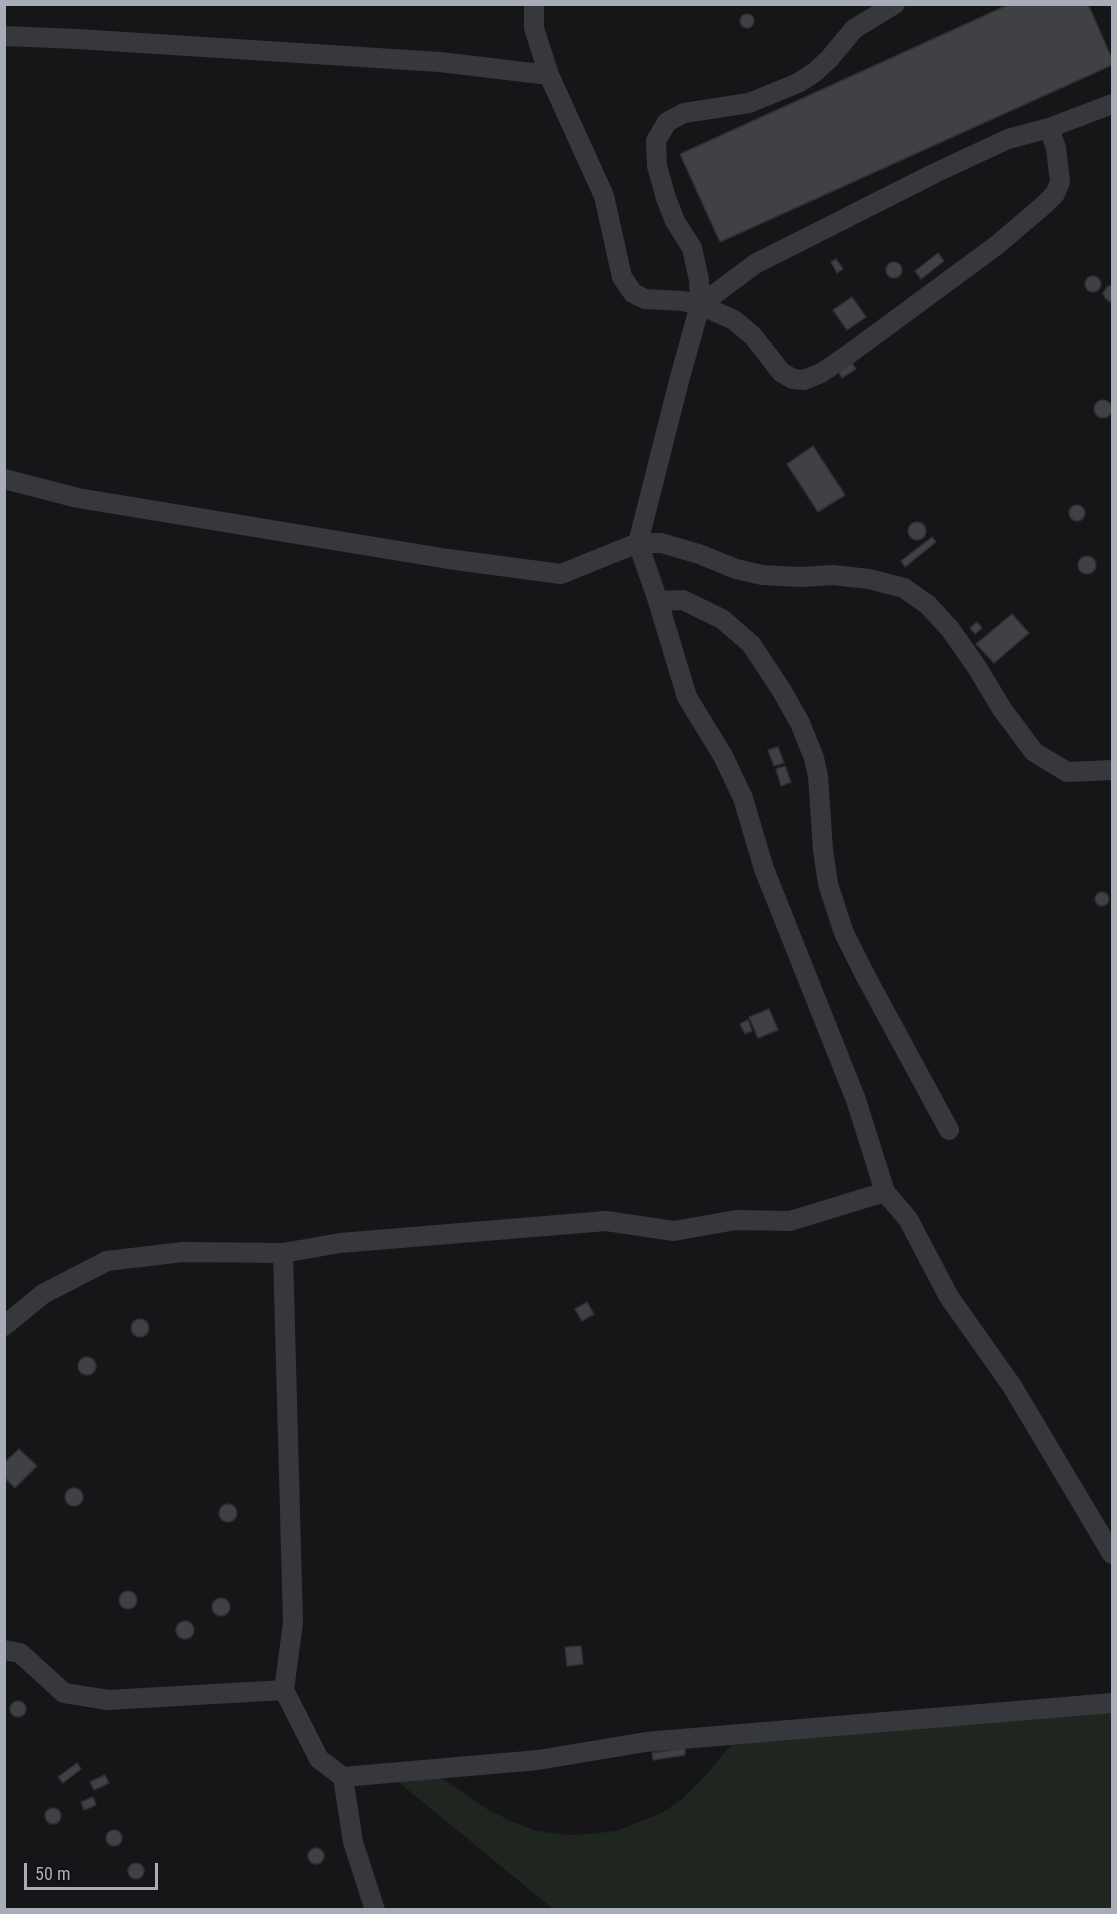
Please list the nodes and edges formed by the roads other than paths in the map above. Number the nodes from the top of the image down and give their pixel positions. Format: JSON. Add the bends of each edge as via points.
{"nodes":[{"id":1,"x":534,"y":4,"type":"edge"},
{"id":2,"x":895,"y":4,"type":"edge"},
{"id":3,"x":4,"y":36,"type":"edge"},
{"id":4,"x":549,"y":75,"type":"junction"},
{"id":5,"x":1113,"y":104,"type":"edge"},
{"id":6,"x":1049,"y":129,"type":"junction"},
{"id":7,"x":700,"y":305,"type":"junction"},
{"id":8,"x":4,"y":479,"type":"edge"},
{"id":9,"x":638,"y":543,"type":"junction"},
{"id":10,"x":658,"y":601,"type":"junction"},
{"id":11,"x":1113,"y":770,"type":"edge"},
{"id":12,"x":949,"y":1130,"type":"dead end"},
{"id":13,"x":885,"y":1192,"type":"junction"},
{"id":14,"x":283,"y":1253,"type":"junction"},
{"id":15,"x":4,"y":1326,"type":"edge"},
{"id":16,"x":1113,"y":1554,"type":"edge"},
{"id":17,"x":4,"y":1650,"type":"edge"},
{"id":18,"x":284,"y":1690,"type":"junction"},
{"id":19,"x":1113,"y":1703,"type":"edge"},
{"id":20,"x":343,"y":1777,"type":"junction"},
{"id":21,"x":375,"y":1910,"type":"edge"}],
"edges":[{"from":1,"to":4,"type":"street","via":[[534,28]]},
{"from":2,"to":7,"type":"street","via":[[854,28],[829,59],[798,83],[749,103],[684,113],[667,122],[656,141],[657,166],[675,221],[692,248]]},
{"from":3,"to":4,"type":"street","via":[[440,62]]},
{"from":4,"to":7,"type":"street","via":[[604,196],[622,277],[633,293],[645,299]]},
{"from":5,"to":6,"type":"street"},
{"from":6,"to":7,"type":"street","via":[[1008,139],[815,233],[755,264]]},
{"from":6,"to":7,"type":"street","via":[[1059,169],[1060,182],[1055,194],[997,245],[821,373],[804,380],[793,379],[734,320]]},
{"from":7,"to":9,"type":"street"},
{"from":8,"to":9,"type":"street","via":[[78,498],[561,574]]},
{"from":9,"to":10,"type":"street"},
{"from":9,"to":11,"type":"street","via":[[661,543],[762,575],[845,576],[904,588],[928,605],[950,629],[1034,752],[1067,772]]},
{"from":10,"to":12,"type":"street","via":[[683,600],[722,619],[750,644],[800,723],[818,776],[828,884],[844,933]]},
{"from":10,"to":13,"type":"street","via":[[687,697],[723,756],[742,798],[764,870],[856,1101]]},
{"from":13,"to":14,"type":"street","via":[[790,1221],[736,1220],[674,1231],[606,1221],[340,1243]]},
{"from":13,"to":16,"type":"street","via":[[908,1219],[950,1297],[1012,1386]]},
{"from":14,"to":15,"type":"street","via":[[183,1252],[107,1261],[43,1294]]},
{"from":14,"to":18,"type":"street","via":[[293,1623]]},
{"from":17,"to":18,"type":"street","via":[[20,1653],[64,1694],[108,1700]]},
{"from":18,"to":20,"type":"street","via":[[319,1759]]},
{"from":19,"to":20,"type":"street","via":[[646,1742],[538,1760]]},
{"from":20,"to":21,"type":"street","via":[[353,1842]]}]}
